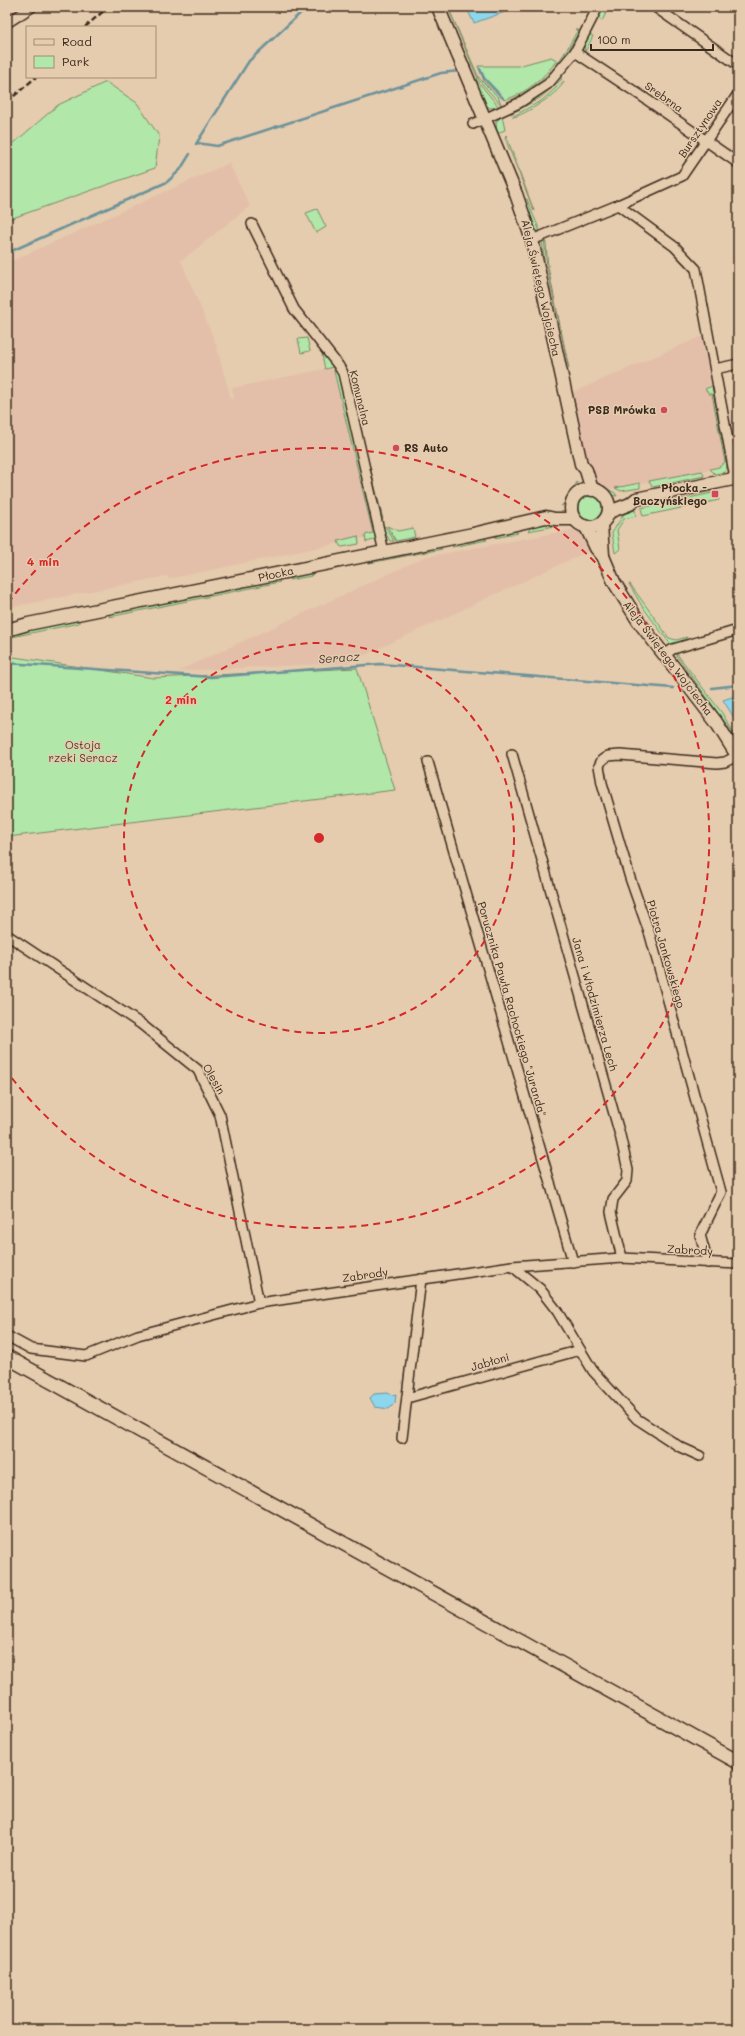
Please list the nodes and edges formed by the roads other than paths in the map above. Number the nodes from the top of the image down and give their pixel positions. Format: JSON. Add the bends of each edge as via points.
{"nodes":[{"id":1,"x":32,"y":7,"type":"edge"},
{"id":2,"x":438,"y":7,"type":"edge"},
{"id":3,"x":598,"y":7,"type":"edge"},
{"id":4,"x":655,"y":7,"type":"edge"},
{"id":5,"x":7,"y":23,"type":"edge"},
{"id":6,"x":575,"y":52,"type":"junction"},
{"id":7,"x":738,"y":65,"type":"edge"},
{"id":8,"x":738,"y":94,"type":"edge"},
{"id":9,"x":486,"y":118,"type":"junction"},
{"id":10,"x":472,"y":124,"type":"dead end"},
{"id":11,"x":707,"y":141,"type":"junction"},
{"id":12,"x":738,"y":163,"type":"edge"},
{"id":13,"x":618,"y":205,"type":"junction"},
{"id":14,"x":252,"y":224,"type":"dead end"},
{"id":15,"x":532,"y":240,"type":"junction"},
{"id":16,"x":738,"y":364,"type":"edge"},
{"id":17,"x":715,"y":369,"type":"junction"},
{"id":18,"x":737,"y":478,"type":"edge"},
{"id":19,"x":586,"y":491,"type":"junction"},
{"id":20,"x":606,"y":498,"type":"junction"},
{"id":21,"x":636,"y":499,"type":"junction"},
{"id":22,"x":572,"y":506,"type":"junction"},
{"id":23,"x":609,"y":512,"type":"junction"},
{"id":24,"x":546,"y":517,"type":"junction"},
{"id":25,"x":574,"y":519,"type":"junction"},
{"id":26,"x":601,"y":524,"type":"junction"},
{"id":27,"x":586,"y":527,"type":"junction"},
{"id":28,"x":384,"y":552,"type":"junction"},
{"id":29,"x":603,"y":556,"type":"junction"},
{"id":30,"x":7,"y":630,"type":"edge"},
{"id":31,"x":738,"y":630,"type":"edge"},
{"id":32,"x":664,"y":655,"type":"junction"},
{"id":33,"x":512,"y":754,"type":"dead end"},
{"id":34,"x":738,"y":756,"type":"edge"},
{"id":35,"x":428,"y":762,"type":"dead end"},
{"id":36,"x":7,"y":935,"type":"edge"},
{"id":37,"x":622,"y":1258,"type":"junction"},
{"id":38,"x":573,"y":1262,"type":"junction"},
{"id":39,"x":708,"y":1263,"type":"junction"},
{"id":40,"x":738,"y":1264,"type":"edge"},
{"id":41,"x":512,"y":1266,"type":"junction"},
{"id":42,"x":421,"y":1279,"type":"junction"},
{"id":43,"x":259,"y":1303,"type":"junction"},
{"id":44,"x":7,"y":1336,"type":"edge"},
{"id":45,"x":580,"y":1350,"type":"junction"},
{"id":46,"x":7,"y":1357,"type":"edge"},
{"id":47,"x":407,"y":1398,"type":"junction"},
{"id":48,"x":402,"y":1438,"type":"dead end"},
{"id":49,"x":700,"y":1456,"type":"dead end"},
{"id":50,"x":738,"y":1762,"type":"edge"}],
"edges":[{"from":1,"to":5,"type":"street"},
{"from":2,"to":9,"type":"street","name":"Aleja Świętego Wojciecha"},
{"from":3,"to":6,"type":"street"},
{"from":4,"to":7,"type":"street"},
{"from":6,"to":9,"type":"street","via":[[558,74],[537,93]]},
{"from":6,"to":11,"type":"street","name":"Srebrna"},
{"from":8,"to":11,"type":"street","name":"Bursztynowa"},
{"from":9,"to":10,"type":"street"},
{"from":9,"to":15,"type":"street","name":"Aleja Świętego Wojciecha"},
{"from":11,"to":12,"type":"street","name":"Srebrna"},
{"from":11,"to":13,"type":"street","name":"Bursztynowa","via":[[682,176]]},
{"from":13,"to":15,"type":"street"},
{"from":13,"to":17,"type":"street","via":[[674,246],[696,268]]},
{"from":14,"to":28,"type":"street","name":"Komunalna","via":[[294,309],[343,373]]},
{"from":15,"to":19,"type":"street","name":"Aleja Świętego Wojciecha","via":[[581,464],[586,470]]},
{"from":16,"to":17,"type":"street"},
{"from":17,"to":18,"type":"street"},
{"from":18,"to":21,"type":"street"},
{"from":19,"to":20,"type":"street","via":[[600,492]]},
{"from":19,"to":22,"type":"street","via":[[574,498]]},
{"from":20,"to":21,"type":"street"},
{"from":20,"to":23,"type":"street"},
{"from":21,"to":23,"type":"street"},
{"from":22,"to":24,"type":"street","name":"Płocka","via":[[552,512]]},
{"from":22,"to":25,"type":"street"},
{"from":23,"to":26,"type":"street"},
{"from":24,"to":25,"type":"street","name":"Płocka"},
{"from":24,"to":28,"type":"street","name":"Płocka"},
{"from":25,"to":27,"type":"street"},
{"from":26,"to":27,"type":"street"},
{"from":26,"to":29,"type":"street","name":"Aleja Świętego Wojciecha"},
{"from":27,"to":29,"type":"street","name":"Aleja Świętego Wojciecha"},
{"from":28,"to":30,"type":"street","name":"Płocka"},
{"from":29,"to":32,"type":"street","name":"Aleja Świętego Wojciecha","via":[[623,598]]},
{"from":31,"to":32,"type":"street","via":[[673,649]]},
{"from":32,"to":34,"type":"street","name":"Aleja Świętego Wojciecha","via":[[716,722]]},
{"from":33,"to":37,"type":"street","name":"Jana i Włodzimierza Lech","via":[[628,1170],[627,1181],[613,1199],[611,1212]]},
{"from":34,"to":39,"type":"street","name":"Piotra Jankowskiego","via":[[717,763],[620,755],[608,756],[599,766],[630,878],[650,935],[721,1192],[700,1236]]},
{"from":35,"to":38,"type":"street","name":"Porucznika Pawła Rachockiego \"Juranda\""},
{"from":36,"to":43,"type":"street","name":"Olesin","via":[[141,1024],[198,1070],[220,1115]]},
{"from":37,"to":38,"type":"street","name":"Zabrody"},
{"from":37,"to":39,"type":"street","name":"Zabrody"},
{"from":38,"to":41,"type":"street","name":"Zabrody"},
{"from":39,"to":40,"type":"street","name":"Zabrody"},
{"from":41,"to":42,"type":"street","name":"Zabrody"},
{"from":41,"to":45,"type":"street","via":[[540,1289],[557,1310]]},
{"from":42,"to":43,"type":"street","name":"Zabrody"},
{"from":42,"to":47,"type":"street"},
{"from":43,"to":44,"type":"street","name":"Zabrody","via":[[138,1335],[86,1356],[31,1349]]},
{"from":45,"to":47,"type":"street","name":"Jabłoni"},
{"from":45,"to":49,"type":"street","via":[[593,1370],[637,1419],[680,1447]]},
{"from":46,"to":50,"type":"main road"},
{"from":47,"to":48,"type":"street"}]}
